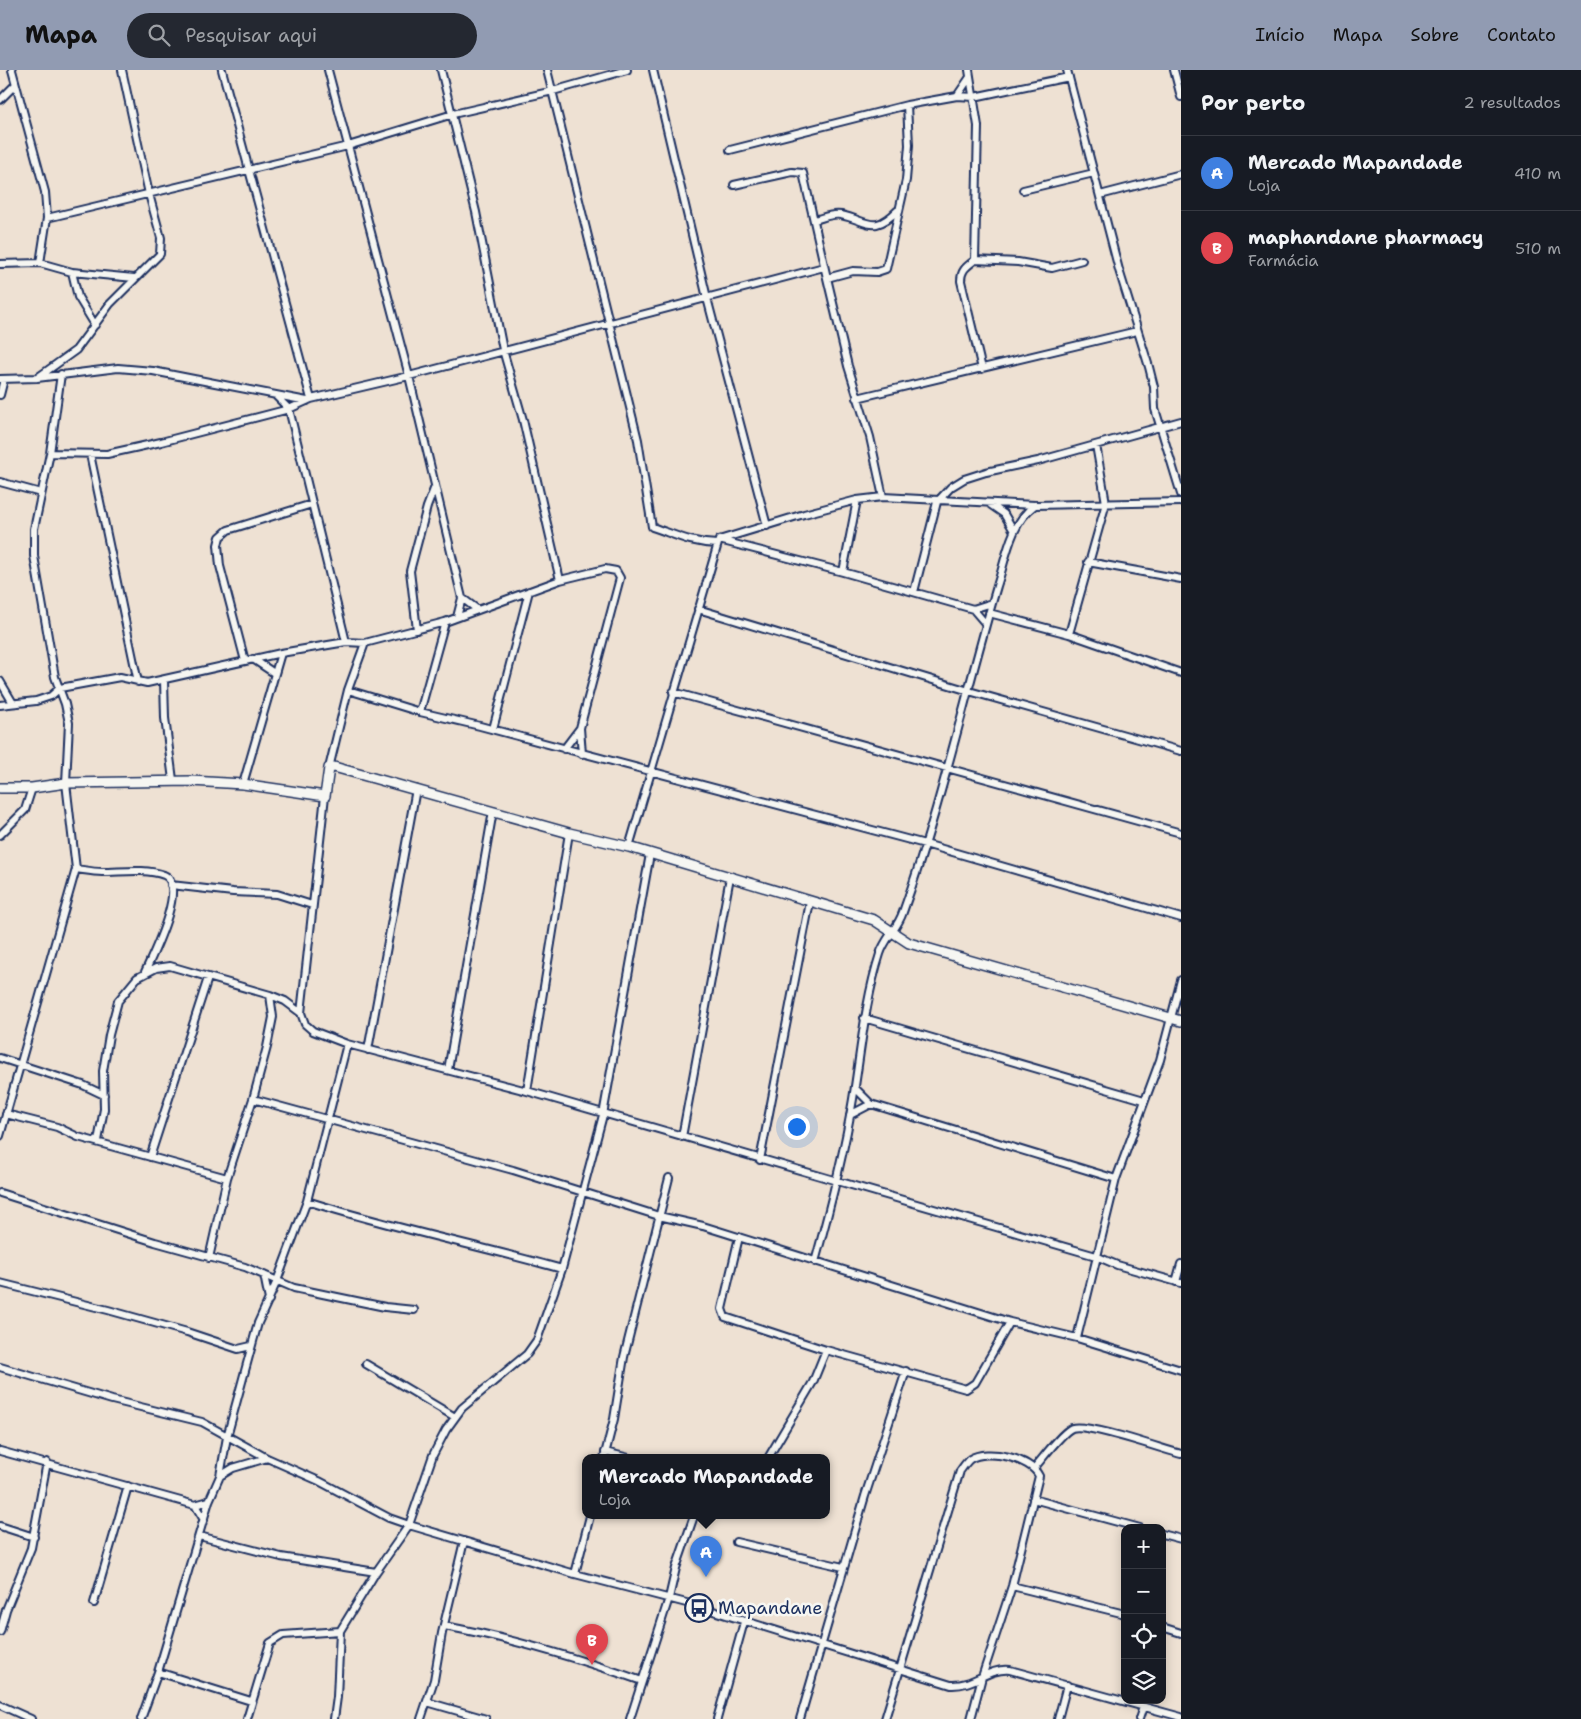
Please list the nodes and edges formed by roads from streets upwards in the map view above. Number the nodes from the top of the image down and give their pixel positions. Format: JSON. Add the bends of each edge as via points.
{"nodes":[{"id":1,"x":12,"y":70,"type":"edge"},
{"id":2,"x":122,"y":70,"type":"edge"},
{"id":3,"x":222,"y":70,"type":"edge"},
{"id":4,"x":328,"y":70,"type":"edge"},
{"id":5,"x":441,"y":70,"type":"edge"},
{"id":6,"x":547,"y":70,"type":"edge"},
{"id":7,"x":627,"y":70,"type":"edge"},
{"id":8,"x":653,"y":70,"type":"edge"},
{"id":9,"x":1174,"y":70,"type":"edge"},
{"id":10,"x":969,"y":73,"type":"edge"},
{"id":11,"x":1068,"y":74,"type":"edge"},
{"id":12,"x":15,"y":85,"type":"junction"},
{"id":13,"x":553,"y":91,"type":"junction"},
{"id":14,"x":957,"y":96,"type":"junction"},
{"id":15,"x":974,"y":97,"type":"junction"},
{"id":16,"x":1181,"y":97,"type":"edge"},
{"id":17,"x":0,"y":100,"type":"edge"},
{"id":18,"x":907,"y":105,"type":"junction"},
{"id":19,"x":453,"y":114,"type":"junction"},
{"id":20,"x":348,"y":146,"type":"junction"},
{"id":21,"x":730,"y":150,"type":"dead end"},
{"id":22,"x":250,"y":170,"type":"junction"},
{"id":23,"x":1094,"y":174,"type":"junction"},
{"id":24,"x":1181,"y":174,"type":"edge"},
{"id":25,"x":734,"y":185,"type":"dead end"},
{"id":26,"x":1023,"y":190,"type":"dead end"},
{"id":27,"x":149,"y":194,"type":"junction"},
{"id":28,"x":1100,"y":196,"type":"junction"},
{"id":29,"x":898,"y":210,"type":"junction"},
{"id":30,"x":47,"y":218,"type":"junction"},
{"id":31,"x":814,"y":220,"type":"junction"},
{"id":32,"x":975,"y":260,"type":"junction"},
{"id":33,"x":1082,"y":260,"type":"dead end"},
{"id":34,"x":40,"y":263,"type":"junction"},
{"id":35,"x":0,"y":264,"type":"edge"},
{"id":36,"x":824,"y":267,"type":"junction"},
{"id":37,"x":72,"y":272,"type":"junction"},
{"id":38,"x":134,"y":278,"type":"junction"},
{"id":39,"x":828,"y":278,"type":"junction"},
{"id":40,"x":707,"y":298,"type":"junction"},
{"id":41,"x":611,"y":323,"type":"junction"},
{"id":42,"x":95,"y":325,"type":"junction"},
{"id":43,"x":1137,"y":331,"type":"junction"},
{"id":44,"x":503,"y":350,"type":"junction"},
{"id":45,"x":61,"y":362,"type":"junction"},
{"id":46,"x":982,"y":369,"type":"junction"},
{"id":47,"x":63,"y":374,"type":"junction"},
{"id":48,"x":408,"y":376,"type":"junction"},
{"id":49,"x":37,"y":378,"type":"junction"},
{"id":50,"x":2,"y":379,"type":"edge"},
{"id":51,"x":0,"y":395,"type":"edge"},
{"id":52,"x":275,"y":395,"type":"junction"},
{"id":53,"x":857,"y":398,"type":"junction"},
{"id":54,"x":309,"y":400,"type":"junction"},
{"id":55,"x":289,"y":409,"type":"junction"},
{"id":56,"x":1181,"y":421,"type":"edge"},
{"id":57,"x":1160,"y":427,"type":"junction"},
{"id":58,"x":1096,"y":445,"type":"junction"},
{"id":59,"x":50,"y":453,"type":"junction"},
{"id":60,"x":90,"y":454,"type":"junction"},
{"id":61,"x":0,"y":482,"type":"edge"},
{"id":62,"x":434,"y":489,"type":"junction"},
{"id":63,"x":41,"y":493,"type":"junction"},
{"id":64,"x":1181,"y":494,"type":"edge"},
{"id":65,"x":883,"y":497,"type":"junction"},
{"id":66,"x":857,"y":500,"type":"junction"},
{"id":67,"x":937,"y":502,"type":"junction"},
{"id":68,"x":1181,"y":502,"type":"edge"},
{"id":69,"x":1106,"y":503,"type":"junction"},
{"id":70,"x":312,"y":504,"type":"junction"},
{"id":71,"x":990,"y":504,"type":"junction"},
{"id":72,"x":1035,"y":505,"type":"junction"},
{"id":73,"x":767,"y":526,"type":"junction"},
{"id":74,"x":1014,"y":532,"type":"junction"},
{"id":75,"x":718,"y":542,"type":"junction"},
{"id":76,"x":1088,"y":562,"type":"junction"},
{"id":77,"x":843,"y":572,"type":"junction"},
{"id":78,"x":1181,"y":579,"type":"edge"},
{"id":79,"x":560,"y":580,"type":"junction"},
{"id":80,"x":529,"y":591,"type":"junction"},
{"id":81,"x":914,"y":592,"type":"junction"},
{"id":82,"x":462,"y":598,"type":"junction"},
{"id":83,"x":992,"y":603,"type":"junction"},
{"id":84,"x":698,"y":609,"type":"junction"},
{"id":85,"x":973,"y":609,"type":"junction"},
{"id":86,"x":478,"y":610,"type":"junction"},
{"id":87,"x":989,"y":614,"type":"junction"},
{"id":88,"x":457,"y":617,"type":"junction"},
{"id":89,"x":445,"y":622,"type":"junction"},
{"id":90,"x":985,"y":623,"type":"junction"},
{"id":91,"x":417,"y":630,"type":"junction"},
{"id":92,"x":1069,"y":634,"type":"junction"},
{"id":93,"x":346,"y":642,"type":"junction"},
{"id":94,"x":365,"y":643,"type":"junction"},
{"id":95,"x":281,"y":653,"type":"junction"},
{"id":96,"x":253,"y":659,"type":"junction"},
{"id":97,"x":245,"y":661,"type":"junction"},
{"id":98,"x":274,"y":673,"type":"junction"},
{"id":99,"x":1181,"y":673,"type":"edge"},
{"id":100,"x":164,"y":680,"type":"junction"},
{"id":101,"x":0,"y":681,"type":"edge"},
{"id":102,"x":138,"y":682,"type":"junction"},
{"id":103,"x":60,"y":688,"type":"junction"},
{"id":104,"x":348,"y":690,"type":"junction"},
{"id":105,"x":969,"y":691,"type":"junction"},
{"id":106,"x":673,"y":692,"type":"junction"},
{"id":107,"x":13,"y":703,"type":"junction"},
{"id":108,"x":0,"y":705,"type":"edge"},
{"id":109,"x":420,"y":712,"type":"junction"},
{"id":110,"x":580,"y":728,"type":"junction"},
{"id":111,"x":493,"y":729,"type":"junction"},
{"id":112,"x":564,"y":749,"type":"junction"},
{"id":113,"x":1181,"y":751,"type":"edge"},
{"id":114,"x":582,"y":754,"type":"junction"},
{"id":115,"x":329,"y":768,"type":"junction"},
{"id":116,"x":947,"y":768,"type":"junction"},
{"id":117,"x":652,"y":771,"type":"junction"},
{"id":118,"x":173,"y":780,"type":"junction"},
{"id":119,"x":66,"y":783,"type":"junction"},
{"id":120,"x":243,"y":784,"type":"junction"},
{"id":121,"x":0,"y":788,"type":"edge"},
{"id":122,"x":32,"y":788,"type":"junction"},
{"id":123,"x":416,"y":789,"type":"junction"},
{"id":124,"x":325,"y":796,"type":"junction"},
{"id":125,"x":493,"y":811,"type":"junction"},
{"id":126,"x":569,"y":833,"type":"junction"},
{"id":127,"x":1181,"y":834,"type":"edge"},
{"id":128,"x":0,"y":835,"type":"edge"},
{"id":129,"x":925,"y":844,"type":"junction"},
{"id":130,"x":629,"y":846,"type":"junction"},
{"id":131,"x":650,"y":854,"type":"junction"},
{"id":132,"x":76,"y":869,"type":"junction"},
{"id":133,"x":730,"y":877,"type":"junction"},
{"id":134,"x":171,"y":886,"type":"junction"},
{"id":135,"x":810,"y":902,"type":"junction"},
{"id":136,"x":312,"y":905,"type":"junction"},
{"id":137,"x":1181,"y":918,"type":"edge"},
{"id":138,"x":892,"y":931,"type":"junction"},
{"id":139,"x":145,"y":972,"type":"junction"},
{"id":140,"x":208,"y":978,"type":"junction"},
{"id":141,"x":1181,"y":980,"type":"edge"},
{"id":142,"x":270,"y":995,"type":"junction"},
{"id":143,"x":301,"y":1013,"type":"junction"},
{"id":144,"x":864,"y":1018,"type":"junction"},
{"id":145,"x":1177,"y":1019,"type":"edge"},
{"id":146,"x":347,"y":1044,"type":"junction"},
{"id":147,"x":368,"y":1050,"type":"junction"},
{"id":148,"x":0,"y":1058,"type":"edge"},
{"id":149,"x":19,"y":1064,"type":"junction"},
{"id":150,"x":448,"y":1070,"type":"junction"},
{"id":151,"x":855,"y":1088,"type":"junction"},
{"id":152,"x":527,"y":1091,"type":"junction"},
{"id":153,"x":104,"y":1094,"type":"junction"},
{"id":154,"x":253,"y":1099,"type":"junction"},
{"id":155,"x":1144,"y":1100,"type":"junction"},
{"id":156,"x":872,"y":1104,"type":"junction"},
{"id":157,"x":6,"y":1114,"type":"junction"},
{"id":158,"x":603,"y":1115,"type":"junction"},
{"id":159,"x":850,"y":1115,"type":"junction"},
{"id":160,"x":329,"y":1118,"type":"junction"},
{"id":161,"x":0,"y":1136,"type":"edge"},
{"id":162,"x":682,"y":1137,"type":"junction"},
{"id":163,"x":98,"y":1141,"type":"junction"},
{"id":164,"x":150,"y":1158,"type":"junction"},
{"id":165,"x":760,"y":1160,"type":"junction"},
{"id":166,"x":227,"y":1178,"type":"junction"},
{"id":167,"x":669,"y":1178,"type":"dead end"},
{"id":168,"x":1116,"y":1179,"type":"junction"},
{"id":169,"x":838,"y":1181,"type":"junction"},
{"id":170,"x":581,"y":1192,"type":"junction"},
{"id":171,"x":0,"y":1194,"type":"edge"},
{"id":172,"x":307,"y":1201,"type":"junction"},
{"id":173,"x":659,"y":1216,"type":"junction"},
{"id":174,"x":739,"y":1237,"type":"junction"},
{"id":175,"x":1096,"y":1256,"type":"junction"},
{"id":176,"x":209,"y":1258,"type":"junction"},
{"id":177,"x":815,"y":1262,"type":"junction"},
{"id":178,"x":1181,"y":1264,"type":"edge"},
{"id":179,"x":562,"y":1269,"type":"junction"},
{"id":180,"x":264,"y":1275,"type":"junction"},
{"id":181,"x":277,"y":1281,"type":"junction"},
{"id":182,"x":1178,"y":1282,"type":"edge"},
{"id":183,"x":0,"y":1283,"type":"edge"},
{"id":184,"x":269,"y":1300,"type":"junction"},
{"id":185,"x":414,"y":1310,"type":"dead end"},
{"id":186,"x":1010,"y":1322,"type":"junction"},
{"id":187,"x":1077,"y":1338,"type":"junction"},
{"id":188,"x":251,"y":1346,"type":"junction"},
{"id":189,"x":238,"y":1349,"type":"junction"},
{"id":190,"x":826,"y":1350,"type":"junction"},
{"id":191,"x":248,"y":1360,"type":"junction"},
{"id":192,"x":366,"y":1364,"type":"dead end"},
{"id":193,"x":0,"y":1367,"type":"edge"},
{"id":194,"x":1181,"y":1370,"type":"edge"},
{"id":195,"x":906,"y":1371,"type":"junction"},
{"id":196,"x":455,"y":1417,"type":"junction"},
{"id":197,"x":226,"y":1437,"type":"junction"},
{"id":198,"x":0,"y":1450,"type":"edge"},
{"id":199,"x":604,"y":1454,"type":"edge"},
{"id":200,"x":770,"y":1454,"type":"edge"},
{"id":201,"x":1181,"y":1454,"type":"edge"},
{"id":202,"x":267,"y":1458,"type":"junction"},
{"id":203,"x":47,"y":1462,"type":"junction"},
{"id":204,"x":1035,"y":1467,"type":"junction"},
{"id":205,"x":220,"y":1476,"type":"junction"},
{"id":206,"x":128,"y":1486,"type":"junction"},
{"id":207,"x":1034,"y":1499,"type":"junction"},
{"id":208,"x":209,"y":1501,"type":"junction"},
{"id":209,"x":195,"y":1505,"type":"junction"},
{"id":210,"x":589,"y":1519,"type":"edge"},
{"id":211,"x":693,"y":1519,"type":"edge"},
{"id":212,"x":204,"y":1520,"type":"junction"},
{"id":213,"x":1125,"y":1524,"type":"edge"},
{"id":214,"x":409,"y":1525,"type":"junction"},
{"id":215,"x":0,"y":1526,"type":"edge"},
{"id":216,"x":1166,"y":1535,"type":"edge"},
{"id":217,"x":199,"y":1536,"type":"junction"},
{"id":218,"x":34,"y":1537,"type":"junction"},
{"id":219,"x":1181,"y":1539,"type":"edge"},
{"id":220,"x":464,"y":1541,"type":"junction"},
{"id":221,"x":736,"y":1542,"type":"dead end"},
{"id":222,"x":844,"y":1567,"type":"junction"},
{"id":223,"x":376,"y":1572,"type":"junction"},
{"id":224,"x":575,"y":1574,"type":"junction"},
{"id":225,"x":1012,"y":1586,"type":"junction"},
{"id":226,"x":669,"y":1598,"type":"junction"},
{"id":227,"x":94,"y":1603,"type":"dead end"},
{"id":228,"x":3,"y":1609,"type":"edge"},
{"id":229,"x":1121,"y":1613,"type":"edge"},
{"id":230,"x":744,"y":1622,"type":"junction"},
{"id":231,"x":444,"y":1626,"type":"junction"},
{"id":232,"x":1166,"y":1628,"type":"edge"},
{"id":233,"x":340,"y":1631,"type":"junction"},
{"id":234,"x":0,"y":1632,"type":"edge"},
{"id":235,"x":1181,"y":1633,"type":"edge"},
{"id":236,"x":822,"y":1644,"type":"junction"},
{"id":237,"x":899,"y":1670,"type":"junction"},
{"id":238,"x":158,"y":1672,"type":"junction"},
{"id":239,"x":982,"y":1677,"type":"junction"},
{"id":240,"x":642,"y":1681,"type":"junction"},
{"id":241,"x":1067,"y":1685,"type":"junction"},
{"id":242,"x":251,"y":1702,"type":"junction"},
{"id":243,"x":426,"y":1702,"type":"junction"},
{"id":244,"x":0,"y":1705,"type":"edge"},
{"id":245,"x":1142,"y":1707,"type":"junction"},
{"id":246,"x":1181,"y":1716,"type":"edge"},
{"id":247,"x":31,"y":1719,"type":"edge"},
{"id":248,"x":141,"y":1719,"type":"edge"},
{"id":249,"x":247,"y":1719,"type":"edge"},
{"id":250,"x":334,"y":1719,"type":"edge"},
{"id":251,"x":421,"y":1719,"type":"edge"},
{"id":252,"x":486,"y":1719,"type":"edge"},
{"id":253,"x":630,"y":1719,"type":"edge"},
{"id":254,"x":717,"y":1719,"type":"edge"},
{"id":255,"x":800,"y":1719,"type":"edge"},
{"id":256,"x":884,"y":1719,"type":"edge"},
{"id":257,"x":972,"y":1719,"type":"edge"},
{"id":258,"x":1058,"y":1719,"type":"edge"},
{"id":259,"x":1139,"y":1719,"type":"edge"}],
"edges":[{"from":1,"to":12,"type":"street"},
{"from":2,"to":27,"type":"street"},
{"from":3,"to":22,"type":"street"},
{"from":4,"to":20,"type":"street"},
{"from":5,"to":19,"type":"street"},
{"from":6,"to":13,"type":"street"},
{"from":7,"to":13,"type":"street"},
{"from":8,"to":40,"type":"street"},
{"from":9,"to":16,"type":"street"},
{"from":10,"to":14,"type":"street"},
{"from":10,"to":15,"type":"street"},
{"from":11,"to":15,"type":"street"},
{"from":11,"to":23,"type":"street"},
{"from":12,"to":17,"type":"street"},
{"from":12,"to":30,"type":"street","via":[[42,176]]},
{"from":13,"to":19,"type":"street"},
{"from":13,"to":41,"type":"street"},
{"from":14,"to":15,"type":"street"},
{"from":14,"to":18,"type":"street"},
{"from":15,"to":32,"type":"street","via":[[978,126]]},
{"from":18,"to":21,"type":"street"},
{"from":18,"to":29,"type":"street","via":[[906,180]]},
{"from":19,"to":20,"type":"street"},
{"from":19,"to":44,"type":"street"},
{"from":20,"to":22,"type":"street"},
{"from":20,"to":48,"type":"street"},
{"from":22,"to":27,"type":"street"},
{"from":22,"to":54,"type":"street"},
{"from":23,"to":26,"type":"street"},
{"from":23,"to":28,"type":"street"},
{"from":24,"to":28,"type":"street"},
{"from":25,"to":31,"type":"street","via":[[792,172],[803,173]]},
{"from":27,"to":30,"type":"street"},
{"from":27,"to":38,"type":"street","via":[[161,249],[160,254]]},
{"from":28,"to":43,"type":"street"},
{"from":29,"to":31,"type":"street","via":[[888,220],[873,225],[834,214]]},
{"from":29,"to":39,"type":"street","via":[[886,269]]},
{"from":30,"to":34,"type":"street"},
{"from":31,"to":36,"type":"street"},
{"from":32,"to":33,"type":"street","via":[[1052,268]]},
{"from":32,"to":46,"type":"street","via":[[961,273],[961,281]]},
{"from":34,"to":35,"type":"street"},
{"from":34,"to":37,"type":"street"},
{"from":36,"to":39,"type":"street"},
{"from":36,"to":40,"type":"street"},
{"from":37,"to":38,"type":"street"},
{"from":37,"to":42,"type":"street","via":[[78,297]]},
{"from":38,"to":42,"type":"street"},
{"from":39,"to":53,"type":"street"},
{"from":40,"to":41,"type":"street"},
{"from":40,"to":73,"type":"street"},
{"from":41,"to":44,"type":"street"},
{"from":41,"to":75,"type":"street","via":[[638,440],[652,527],[699,543]]},
{"from":42,"to":45,"type":"street","via":[[76,350]]},
{"from":43,"to":46,"type":"street"},
{"from":43,"to":57,"type":"street","via":[[1149,366]]},
{"from":44,"to":48,"type":"street"},
{"from":44,"to":79,"type":"street"},
{"from":45,"to":47,"type":"street"},
{"from":45,"to":49,"type":"street"},
{"from":46,"to":53,"type":"street"},
{"from":47,"to":49,"type":"street"},
{"from":47,"to":52,"type":"street","via":[[118,368],[153,371]]},
{"from":47,"to":59,"type":"street"},
{"from":48,"to":54,"type":"street"},
{"from":48,"to":62,"type":"street"},
{"from":49,"to":50,"type":"street"},
{"from":50,"to":51,"type":"street"},
{"from":52,"to":54,"type":"street"},
{"from":52,"to":55,"type":"street"},
{"from":53,"to":65,"type":"street","via":[[870,437]]},
{"from":54,"to":55,"type":"street"},
{"from":55,"to":60,"type":"street","via":[[161,442],[107,454]]},
{"from":55,"to":70,"type":"street"},
{"from":56,"to":57,"type":"street"},
{"from":57,"to":58,"type":"street"},
{"from":57,"to":64,"type":"street"},
{"from":58,"to":67,"type":"street","via":[[964,479],[951,486]]},
{"from":58,"to":69,"type":"street"},
{"from":59,"to":60,"type":"street"},
{"from":59,"to":63,"type":"street"},
{"from":60,"to":102,"type":"street"},
{"from":61,"to":63,"type":"street"},
{"from":62,"to":82,"type":"street"},
{"from":62,"to":91,"type":"street","via":[[410,571]]},
{"from":63,"to":103,"type":"street","via":[[34,529],[34,569],[55,677]]},
{"from":65,"to":66,"type":"street"},
{"from":65,"to":67,"type":"street"},
{"from":66,"to":73,"type":"street"},
{"from":66,"to":77,"type":"street"},
{"from":67,"to":71,"type":"street"},
{"from":67,"to":81,"type":"street"},
{"from":68,"to":69,"type":"street"},
{"from":69,"to":72,"type":"street"},
{"from":69,"to":76,"type":"street"},
{"from":70,"to":93,"type":"street"},
{"from":70,"to":97,"type":"street","via":[[228,530],[220,537],[220,566]]},
{"from":71,"to":72,"type":"street"},
{"from":71,"to":74,"type":"street","via":[[1004,514]]},
{"from":72,"to":74,"type":"street","via":[[1026,512]]},
{"from":73,"to":75,"type":"street"},
{"from":74,"to":83,"type":"street"},
{"from":75,"to":77,"type":"street"},
{"from":75,"to":84,"type":"street"},
{"from":76,"to":78,"type":"street"},
{"from":76,"to":92,"type":"street"},
{"from":77,"to":81,"type":"street"},
{"from":79,"to":80,"type":"street"},
{"from":79,"to":110,"type":"street","via":[[605,569],[616,571],[620,578]]},
{"from":80,"to":86,"type":"street"},
{"from":80,"to":111,"type":"street"},
{"from":81,"to":85,"type":"street"},
{"from":82,"to":86,"type":"street"},
{"from":82,"to":88,"type":"street"},
{"from":83,"to":85,"type":"street"},
{"from":83,"to":87,"type":"street"},
{"from":84,"to":105,"type":"street"},
{"from":84,"to":106,"type":"street"},
{"from":85,"to":90,"type":"street"},
{"from":86,"to":88,"type":"street"},
{"from":87,"to":90,"type":"street"},
{"from":87,"to":92,"type":"street"},
{"from":88,"to":89,"type":"street"},
{"from":89,"to":91,"type":"street"},
{"from":89,"to":109,"type":"street"},
{"from":90,"to":105,"type":"street"},
{"from":91,"to":94,"type":"street"},
{"from":92,"to":99,"type":"street"},
{"from":93,"to":94,"type":"street"},
{"from":93,"to":95,"type":"street"},
{"from":94,"to":104,"type":"street"},
{"from":95,"to":96,"type":"street"},
{"from":95,"to":98,"type":"street"},
{"from":96,"to":97,"type":"street"},
{"from":96,"to":98,"type":"street"},
{"from":97,"to":100,"type":"street"},
{"from":98,"to":120,"type":"street"},
{"from":100,"to":102,"type":"street"},
{"from":100,"to":118,"type":"street"},
{"from":101,"to":107,"type":"street"},
{"from":102,"to":103,"type":"street","via":[[120,677]]},
{"from":103,"to":107,"type":"street","via":[[43,699]]},
{"from":103,"to":119,"type":"street","via":[[68,723]]},
{"from":104,"to":109,"type":"street"},
{"from":104,"to":115,"type":"street"},
{"from":105,"to":113,"type":"street"},
{"from":105,"to":116,"type":"street"},
{"from":106,"to":116,"type":"street"},
{"from":106,"to":117,"type":"street"},
{"from":107,"to":108,"type":"street"},
{"from":109,"to":111,"type":"street"},
{"from":110,"to":112,"type":"street"},
{"from":110,"to":114,"type":"street"},
{"from":111,"to":112,"type":"street"},
{"from":112,"to":114,"type":"street"},
{"from":114,"to":117,"type":"street"},
{"from":115,"to":123,"type":"street"},
{"from":115,"to":124,"type":"street"},
{"from":116,"to":127,"type":"street"},
{"from":116,"to":129,"type":"street"},
{"from":117,"to":129,"type":"street"},
{"from":117,"to":130,"type":"street"},
{"from":118,"to":119,"type":"street"},
{"from":118,"to":120,"type":"street"},
{"from":119,"to":122,"type":"street"},
{"from":119,"to":132,"type":"street"},
{"from":120,"to":124,"type":"street"},
{"from":121,"to":122,"type":"street"},
{"from":122,"to":128,"type":"street","via":[[24,810]]},
{"from":123,"to":125,"type":"street"},
{"from":123,"to":147,"type":"street"},
{"from":124,"to":136,"type":"street"},
{"from":125,"to":126,"type":"street"},
{"from":125,"to":150,"type":"street"},
{"from":126,"to":130,"type":"street"},
{"from":126,"to":152,"type":"street"},
{"from":129,"to":137,"type":"street"},
{"from":129,"to":138,"type":"street","via":[[903,913]]},
{"from":130,"to":131,"type":"street"},
{"from":131,"to":133,"type":"street"},
{"from":131,"to":158,"type":"street"},
{"from":132,"to":134,"type":"street","via":[[164,875]]},
{"from":132,"to":149,"type":"street"},
{"from":133,"to":135,"type":"street"},
{"from":133,"to":162,"type":"street"},
{"from":134,"to":136,"type":"street","via":[[277,894]]},
{"from":134,"to":139,"type":"street","via":[[167,920]]},
{"from":135,"to":138,"type":"street","via":[[874,920]]},
{"from":135,"to":165,"type":"street"},
{"from":136,"to":143,"type":"street"},
{"from":138,"to":144,"type":"street","via":[[880,953]]},
{"from":138,"to":145,"type":"street","via":[[909,943]]},
{"from":139,"to":140,"type":"street","via":[[170,966]]},
{"from":139,"to":153,"type":"street","via":[[118,1001],[102,1071]]},
{"from":140,"to":142,"type":"street"},
{"from":140,"to":164,"type":"street"},
{"from":141,"to":145,"type":"street"},
{"from":142,"to":143,"type":"street"},
{"from":142,"to":154,"type":"street","via":[[272,1023]]},
{"from":143,"to":146,"type":"street","via":[[305,1024],[313,1031]]},
{"from":144,"to":151,"type":"street"},
{"from":144,"to":155,"type":"street"},
{"from":145,"to":155,"type":"street"},
{"from":146,"to":147,"type":"street"},
{"from":146,"to":160,"type":"street"},
{"from":147,"to":150,"type":"street"},
{"from":148,"to":149,"type":"street"},
{"from":149,"to":153,"type":"street"},
{"from":149,"to":157,"type":"street"},
{"from":150,"to":152,"type":"street"},
{"from":151,"to":156,"type":"street"},
{"from":151,"to":159,"type":"street"},
{"from":152,"to":158,"type":"street"},
{"from":153,"to":163,"type":"street"},
{"from":154,"to":160,"type":"street"},
{"from":154,"to":166,"type":"street"},
{"from":155,"to":168,"type":"street"},
{"from":156,"to":159,"type":"street"},
{"from":156,"to":168,"type":"street"},
{"from":157,"to":161,"type":"street"},
{"from":157,"to":163,"type":"street"},
{"from":158,"to":162,"type":"street"},
{"from":158,"to":170,"type":"street"},
{"from":159,"to":169,"type":"street"},
{"from":160,"to":170,"type":"street"},
{"from":160,"to":172,"type":"street"},
{"from":162,"to":165,"type":"street"},
{"from":163,"to":164,"type":"street"},
{"from":164,"to":166,"type":"street"},
{"from":165,"to":169,"type":"street"},
{"from":166,"to":176,"type":"street"},
{"from":167,"to":173,"type":"street"},
{"from":168,"to":175,"type":"street"},
{"from":169,"to":175,"type":"street"},
{"from":169,"to":177,"type":"street"},
{"from":170,"to":173,"type":"street"},
{"from":170,"to":179,"type":"street"},
{"from":171,"to":176,"type":"street"},
{"from":172,"to":179,"type":"street","via":[[359,1218]]},
{"from":172,"to":181,"type":"street"},
{"from":173,"to":174,"type":"street"},
{"from":173,"to":199,"type":"street","via":[[624,1357],[614,1419]]},
{"from":174,"to":177,"type":"street"},
{"from":174,"to":190,"type":"street","via":[[722,1309],[725,1317]]},
{"from":175,"to":182,"type":"street"},
{"from":175,"to":187,"type":"street"},
{"from":176,"to":180,"type":"street"},
{"from":177,"to":186,"type":"street"},
{"from":178,"to":182,"type":"street"},
{"from":179,"to":196,"type":"street","via":[[537,1340],[527,1354]]},
{"from":180,"to":181,"type":"street"},
{"from":180,"to":184,"type":"street"},
{"from":181,"to":184,"type":"street"},
{"from":181,"to":185,"type":"street","via":[[294,1288]]},
{"from":183,"to":189,"type":"street","via":[[108,1310]]},
{"from":184,"to":188,"type":"street"},
{"from":186,"to":187,"type":"street"},
{"from":186,"to":195,"type":"street","via":[[980,1376],[970,1387],[960,1389]]},
{"from":187,"to":194,"type":"street"},
{"from":188,"to":189,"type":"street"},
{"from":188,"to":191,"type":"street"},
{"from":189,"to":191,"type":"street"},
{"from":190,"to":195,"type":"street"},
{"from":190,"to":200,"type":"street","via":[[813,1382]]},
{"from":191,"to":197,"type":"street"},
{"from":192,"to":196,"type":"street"},
{"from":193,"to":197,"type":"street","via":[[202,1422]]},
{"from":195,"to":222,"type":"street"},
{"from":196,"to":214,"type":"street","via":[[433,1455]]},
{"from":197,"to":202,"type":"street"},
{"from":197,"to":205,"type":"street"},
{"from":198,"to":203,"type":"street"},
{"from":201,"to":204,"type":"street","via":[[1077,1427],[1066,1432]]},
{"from":202,"to":205,"type":"street","via":[[233,1468]]},
{"from":202,"to":214,"type":"street"},
{"from":203,"to":206,"type":"street"},
{"from":203,"to":218,"type":"street"},
{"from":204,"to":207,"type":"street","via":[[1039,1476]]},
{"from":204,"to":237,"type":"street","via":[[1025,1461],[991,1455],[976,1456],[964,1465]]},
{"from":205,"to":208,"type":"street"},
{"from":206,"to":209,"type":"street"},
{"from":206,"to":227,"type":"street"},
{"from":207,"to":213,"type":"street"},
{"from":207,"to":225,"type":"street"},
{"from":208,"to":209,"type":"street"},
{"from":208,"to":212,"type":"street"},
{"from":209,"to":212,"type":"street"},
{"from":210,"to":224,"type":"street"},
{"from":211,"to":226,"type":"street"},
{"from":212,"to":217,"type":"street"},
{"from":214,"to":220,"type":"street"},
{"from":214,"to":223,"type":"street"},
{"from":215,"to":218,"type":"street"},
{"from":216,"to":219,"type":"street"},
{"from":217,"to":223,"type":"street","via":[[281,1557]]},
{"from":217,"to":238,"type":"street"},
{"from":218,"to":228,"type":"street"},
{"from":220,"to":224,"type":"street"},
{"from":220,"to":231,"type":"street"},
{"from":221,"to":222,"type":"street"},
{"from":222,"to":236,"type":"street"},
{"from":223,"to":233,"type":"street"},
{"from":224,"to":226,"type":"street"},
{"from":225,"to":229,"type":"street"},
{"from":225,"to":239,"type":"street"},
{"from":226,"to":230,"type":"street"},
{"from":226,"to":240,"type":"street"},
{"from":228,"to":234,"type":"street"},
{"from":230,"to":236,"type":"street"},
{"from":230,"to":254,"type":"street"},
{"from":231,"to":240,"type":"street","via":[[544,1648]]},
{"from":231,"to":243,"type":"street","via":[[434,1680]]},
{"from":232,"to":235,"type":"street"},
{"from":233,"to":242,"type":"street","via":[[307,1631],[273,1639]]},
{"from":233,"to":250,"type":"street"},
{"from":236,"to":237,"type":"street"},
{"from":236,"to":255,"type":"street"},
{"from":237,"to":239,"type":"street","via":[[951,1684],[963,1685]]},
{"from":237,"to":256,"type":"street"},
{"from":238,"to":242,"type":"street"},
{"from":238,"to":248,"type":"street"},
{"from":239,"to":241,"type":"street","via":[[1000,1669]]},
{"from":239,"to":257,"type":"street"},
{"from":240,"to":253,"type":"street"},
{"from":241,"to":245,"type":"street"},
{"from":241,"to":258,"type":"street"},
{"from":242,"to":249,"type":"street"},
{"from":243,"to":251,"type":"street"},
{"from":243,"to":252,"type":"street"},
{"from":244,"to":247,"type":"street"},
{"from":245,"to":246,"type":"street"},
{"from":245,"to":259,"type":"street"}]}
